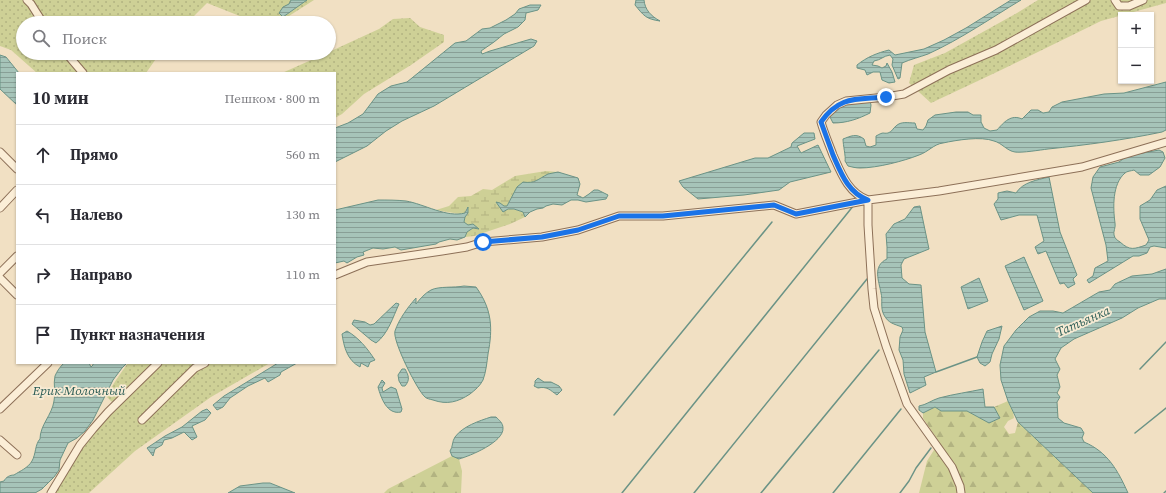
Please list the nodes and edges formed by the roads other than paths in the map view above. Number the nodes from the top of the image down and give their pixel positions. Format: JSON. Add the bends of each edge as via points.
{"nodes":[{"id":1,"x":27,"y":0,"type":"edge"},
{"id":2,"x":1086,"y":0,"type":"edge"},
{"id":3,"x":1116,"y":0,"type":"edge"},
{"id":4,"x":1143,"y":0,"type":"edge"},
{"id":5,"x":39,"y":16,"type":"edge"},
{"id":6,"x":72,"y":60,"type":"edge"},
{"id":7,"x":82,"y":72,"type":"edge"},
{"id":8,"x":1166,"y":142,"type":"edge"},
{"id":9,"x":0,"y":152,"type":"edge"},
{"id":10,"x":16,"y":168,"type":"edge"},
{"id":11,"x":16,"y":191,"type":"edge"},
{"id":12,"x":868,"y":200,"type":"junction"},
{"id":13,"x":0,"y":208,"type":"edge"},
{"id":14,"x":16,"y":257,"type":"edge"},
{"id":15,"x":0,"y":273,"type":"edge"},
{"id":16,"x":336,"y":275,"type":"edge"},
{"id":17,"x":0,"y":278,"type":"edge"},
{"id":18,"x":16,"y":294,"type":"edge"},
{"id":19,"x":47,"y":364,"type":"edge"},
{"id":20,"x":157,"y":364,"type":"edge"},
{"id":21,"x":203,"y":364,"type":"edge"},
{"id":22,"x":0,"y":409,"type":"edge"},
{"id":23,"x":142,"y":420,"type":"dead end"},
{"id":24,"x":0,"y":440,"type":"edge"},
{"id":25,"x":18,"y":455,"type":"dead end"},
{"id":26,"x":51,"y":493,"type":"edge"},
{"id":27,"x":962,"y":493,"type":"edge"}],
"edges":[{"from":1,"to":5,"type":"street"},
{"from":2,"to":12,"type":"street","via":[[996,50],[949,70],[904,94],[846,100],[826,115],[821,122],[842,176],[851,189]]},
{"from":3,"to":4,"type":"street","via":[[1119,6],[1129,6]]},
{"from":6,"to":7,"type":"street"},
{"from":8,"to":12,"type":"street","via":[[1082,167]]},
{"from":9,"to":10,"type":"street"},
{"from":11,"to":13,"type":"street"},
{"from":12,"to":16,"type":"street","via":[[796,214],[774,205],[663,216],[619,216],[578,230],[542,237],[483,242],[467,247],[367,262]]},
{"from":12,"to":27,"type":"street","via":[[874,308],[886,346],[907,404],[952,467]]},
{"from":14,"to":15,"type":"street"},
{"from":17,"to":18,"type":"street"},
{"from":19,"to":22,"type":"street"},
{"from":20,"to":26,"type":"street","via":[[93,428]]},
{"from":21,"to":23,"type":"street","via":[[195,368]]},
{"from":24,"to":25,"type":"street"}]}
